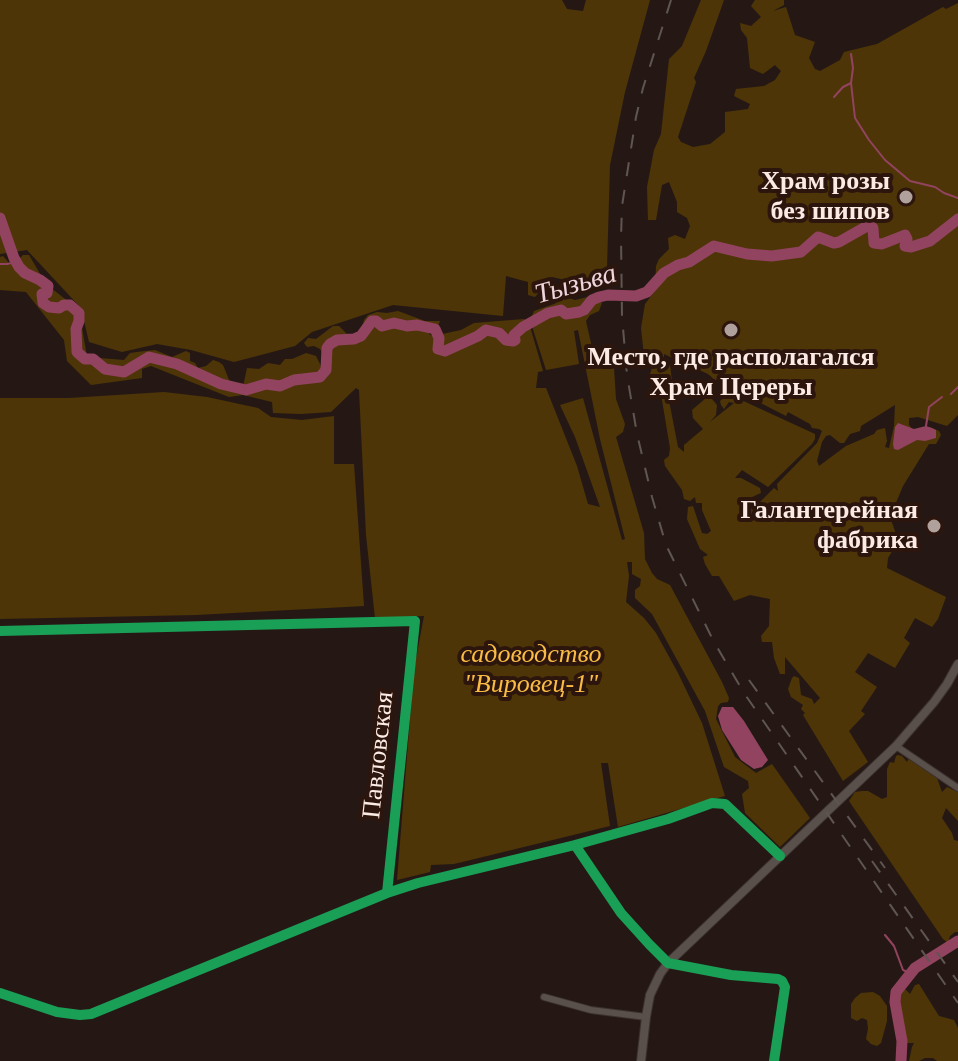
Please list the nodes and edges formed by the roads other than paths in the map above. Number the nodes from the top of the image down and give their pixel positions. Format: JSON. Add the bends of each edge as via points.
{"nodes":[{"id":1,"x":0,"y":631,"type":"edge"},
{"id":2,"x":958,"y":664,"type":"edge"},
{"id":3,"x":896,"y":746,"type":"junction"},
{"id":4,"x":958,"y":788,"type":"edge"},
{"id":5,"x":575,"y":845,"type":"junction"},
{"id":6,"x":780,"y":856,"type":"junction"},
{"id":7,"x":387,"y":893,"type":"junction"},
{"id":8,"x":668,"y":963,"type":"junction"},
{"id":9,"x":0,"y":993,"type":"edge"},
{"id":10,"x":544,"y":997,"type":"dead end"},
{"id":11,"x":646,"y":1017,"type":"junction"},
{"id":12,"x":641,"y":1061,"type":"edge"},
{"id":13,"x":774,"y":1061,"type":"edge"}],
"edges":[{"from":1,"to":7,"type":"street","name":"Павловская","via":[[415,621]]},
{"from":2,"to":3,"type":"main road"},
{"from":3,"to":4,"type":"street"},
{"from":3,"to":6,"type":"main road"},
{"from":5,"to":6,"type":"street","via":[[719,802]]},
{"from":5,"to":7,"type":"street"},
{"from":5,"to":8,"type":"street","via":[[621,913]]},
{"from":6,"to":8,"type":"main road"},
{"from":7,"to":9,"type":"street","via":[[91,1014],[57,1012]]},
{"from":8,"to":11,"type":"main road","via":[[655,984]]},
{"from":8,"to":13,"type":"street","via":[[782,981]]},
{"from":10,"to":11,"type":"street"},
{"from":11,"to":12,"type":"main road"}]}
